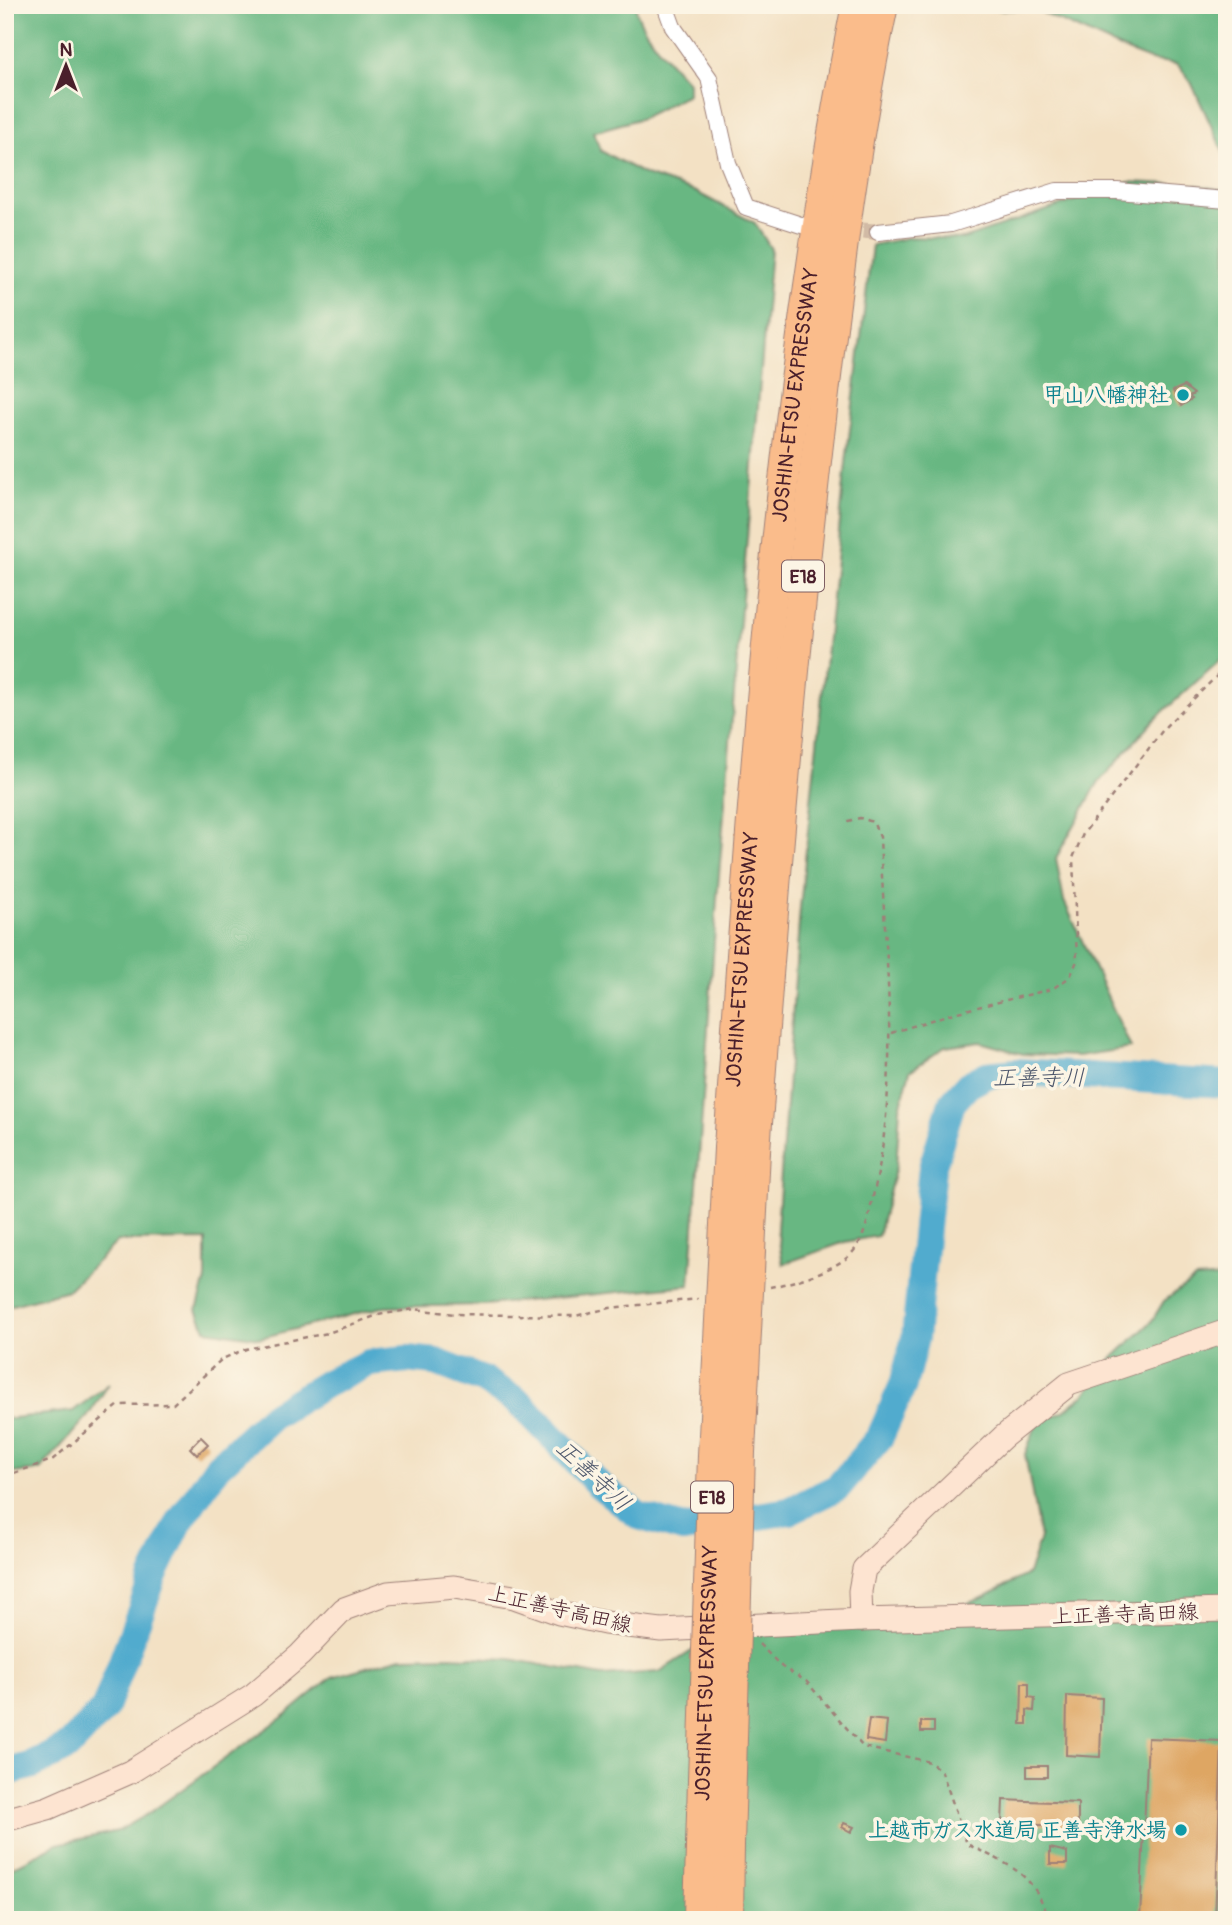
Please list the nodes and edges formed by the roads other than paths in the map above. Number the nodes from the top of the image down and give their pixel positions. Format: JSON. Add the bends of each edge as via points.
{"nodes":[{"id":1,"x":665,"y":5,"type":"edge"},
{"id":2,"x":857,"y":5,"type":"edge"},
{"id":3,"x":883,"y":5,"type":"edge"},
{"id":4,"x":1227,"y":201,"type":"edge"},
{"id":5,"x":802,"y":225,"type":"dead end"},
{"id":6,"x":878,"y":232,"type":"tunnel mouth"},
{"id":7,"x":742,"y":1149,"type":"junction"},
{"id":8,"x":1227,"y":1331,"type":"edge"},
{"id":9,"x":1227,"y":1610,"type":"edge"},
{"id":10,"x":861,"y":1620,"type":"junction"},
{"id":11,"x":5,"y":1820,"type":"edge"},
{"id":12,"x":715,"y":1846,"type":"junction"},
{"id":13,"x":699,"y":1920,"type":"edge"},
{"id":14,"x":728,"y":1920,"type":"edge"}],
"edges":[{"from":1,"to":5,"type":"street","via":[[673,27],[709,78],[728,163],[746,207]]},
{"from":2,"to":7,"type":"highway","name":"JOSHIN-ETSU EXPRESSWAY","number":"E18","via":[[822,197],[779,541],[757,770]]},
{"from":3,"to":7,"type":"highway","name":"JOSHIN-ETSU EXPRESSWAY","number":"E18","via":[[851,188],[806,547]]},
{"from":4,"to":6,"type":"street","via":[[1117,191],[1057,191],[951,224]]},
{"from":7,"to":12,"type":"highway","name":"JOSHIN-ETSU EXPRESSWAY","number":"E18","bridge":true,"via":[[713,1455]]},
{"from":8,"to":10,"type":"main road","via":[[1059,1391],[1003,1437],[864,1569]]},
{"from":9,"to":10,"type":"main road","name":"上正善寺高田線"},
{"from":10,"to":11,"type":"main road","name":"上正善寺高田線","via":[[661,1630],[605,1623],[454,1587],[388,1593],[344,1609],[253,1695],[130,1772],[48,1808]]},
{"from":12,"to":13,"type":"highway","name":"JOSHIN-ETSU EXPRESSWAY","number":"E18"},
{"from":12,"to":14,"type":"highway","name":"JOSHIN-ETSU EXPRESSWAY","number":"E18"}]}
